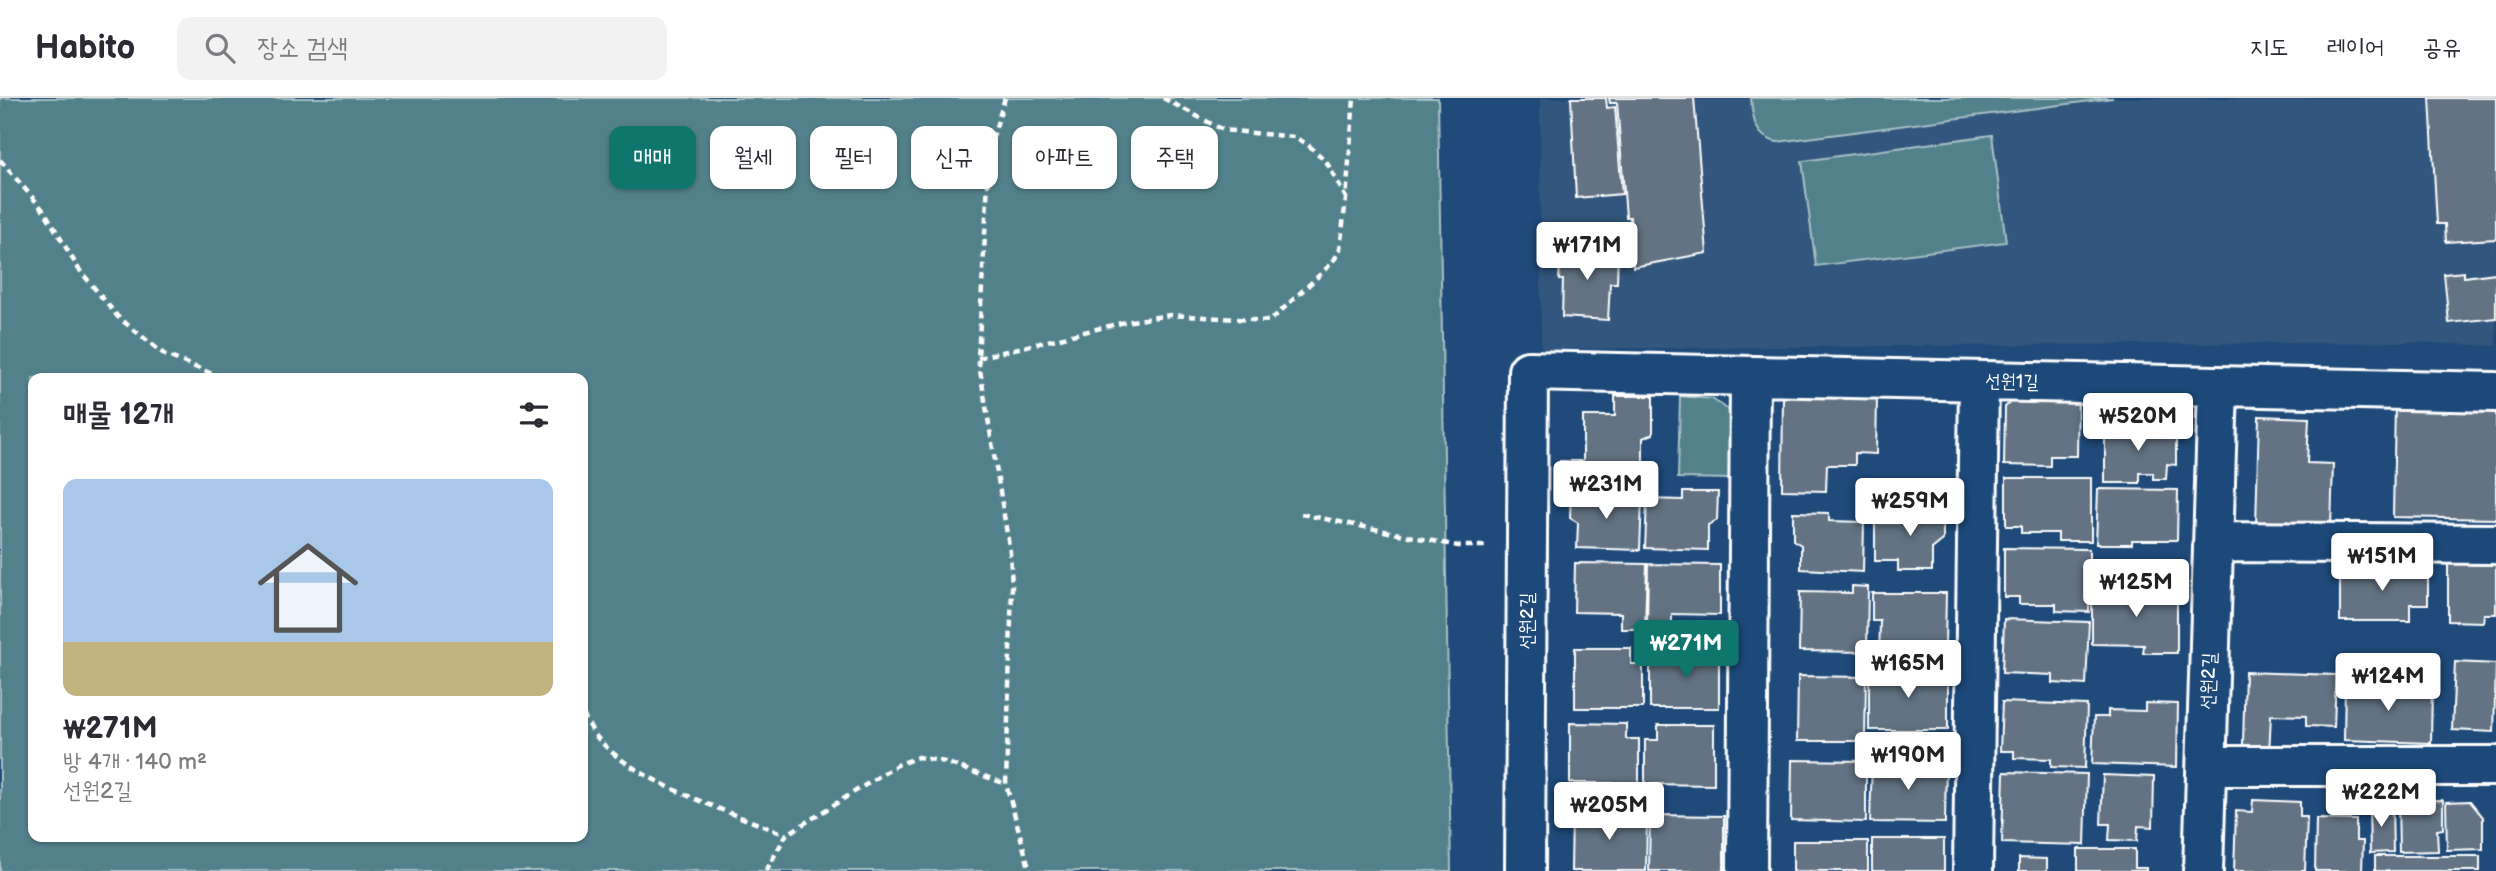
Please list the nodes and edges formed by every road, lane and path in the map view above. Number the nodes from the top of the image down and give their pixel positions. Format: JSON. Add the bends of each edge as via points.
{"nodes":[{"id":1,"x":1005,"y":98,"type":"edge"},
{"id":2,"x":1163,"y":98,"type":"edge"},
{"id":3,"x":1354,"y":98,"type":"edge"},
{"id":4,"x":0,"y":160,"type":"edge"},
{"id":5,"x":1346,"y":199,"type":"junction"},
{"id":6,"x":978,"y":358,"type":"junction"},
{"id":7,"x":1528,"y":371,"type":"joint"},
{"id":8,"x":209,"y":373,"type":"edge"},
{"id":9,"x":1750,"y":376,"type":"junction"},
{"id":10,"x":1979,"y":381,"type":"junction"},
{"id":11,"x":2218,"y":386,"type":"junction"},
{"id":12,"x":2496,"y":392,"type":"edge"},
{"id":13,"x":1301,"y":514,"type":"dead end"},
{"id":14,"x":2214,"y":542,"type":"junction"},
{"id":15,"x":2496,"y":544,"type":"edge"},
{"id":16,"x":1458,"y":546,"type":"dead end"},
{"id":17,"x":588,"y":722,"type":"edge"},
{"id":18,"x":2207,"y":766,"type":"junction"},
{"id":19,"x":2496,"y":766,"type":"edge"},
{"id":20,"x":1006,"y":784,"type":"junction"},
{"id":21,"x":786,"y":835,"type":"junction"},
{"id":22,"x":766,"y":871,"type":"edge"},
{"id":23,"x":1030,"y":871,"type":"edge"},
{"id":24,"x":1525,"y":871,"type":"edge"},
{"id":25,"x":1747,"y":871,"type":"edge"},
{"id":26,"x":1973,"y":871,"type":"edge"},
{"id":27,"x":2203,"y":871,"type":"edge"}],
"edges":[{"from":1,"to":6,"type":"path","via":[[990,146]]},
{"from":2,"to":5,"type":"path","via":[[1223,130],[1294,137],[1307,144],[1326,161]]},
{"from":3,"to":5,"type":"path"},
{"from":4,"to":8,"type":"path","via":[[45,212],[78,268],[118,317],[165,355]]},
{"from":5,"to":6,"type":"path","via":[[1336,257],[1270,321],[1170,315]]},
{"from":6,"to":20,"type":"path","via":[[1010,552]]},
{"from":7,"to":9,"type":"street","name":"선원1길"},
{"from":7,"to":24,"type":"street","name":"선원2길"},
{"from":9,"to":10,"type":"street","name":"선원1길"},
{"from":9,"to":25,"type":"street"},
{"from":10,"to":11,"type":"street","name":"선원1길"},
{"from":10,"to":26,"type":"street"},
{"from":11,"to":12,"type":"street","name":"선원1길"},
{"from":11,"to":14,"type":"street","name":"선원2길"},
{"from":13,"to":16,"type":"path"},
{"from":14,"to":15,"type":"street"},
{"from":14,"to":18,"type":"street","name":"선원2길"},
{"from":17,"to":21,"type":"path","via":[[601,743],[621,760],[684,794]]},
{"from":18,"to":19,"type":"street"},
{"from":18,"to":27,"type":"street","name":"선원2길"},
{"from":20,"to":21,"type":"path","via":[[918,757],[897,765]]},
{"from":20,"to":23,"type":"path"},
{"from":21,"to":22,"type":"path"}]}
